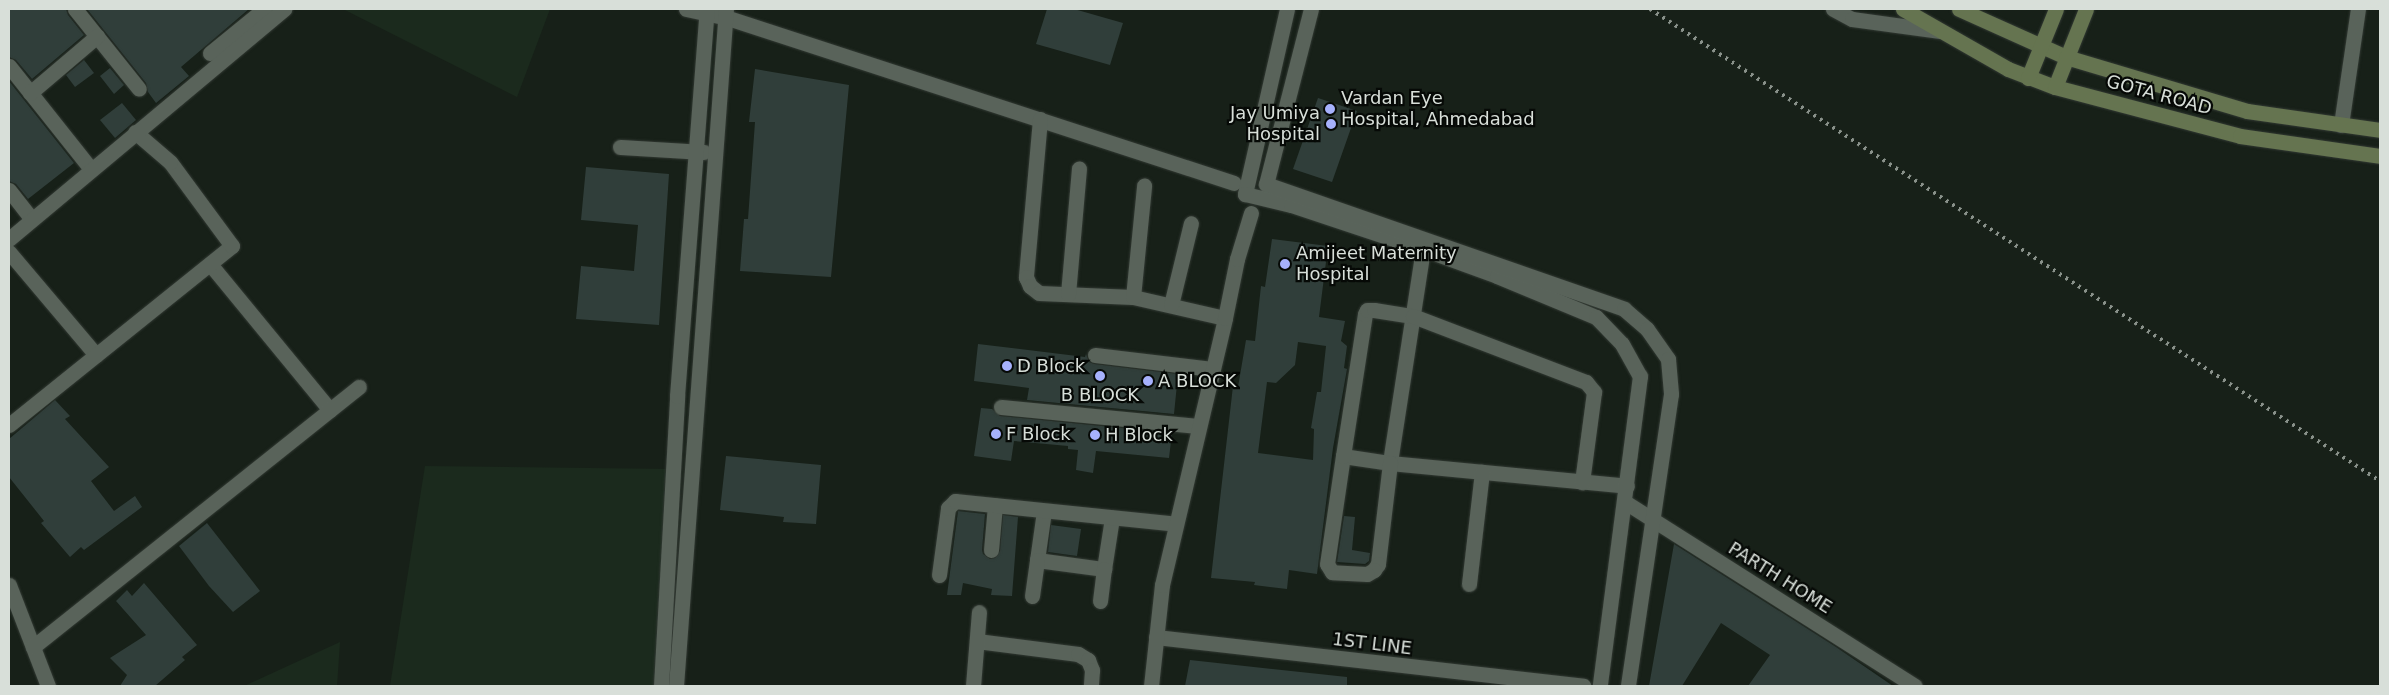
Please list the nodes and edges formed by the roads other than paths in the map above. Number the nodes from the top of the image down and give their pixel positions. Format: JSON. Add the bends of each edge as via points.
{"nodes":[{"id":1,"x":75,"y":9,"type":"edge"},
{"id":2,"x":264,"y":9,"type":"edge"},
{"id":3,"x":284,"y":9,"type":"edge"},
{"id":4,"x":686,"y":9,"type":"edge"},
{"id":5,"x":1287,"y":9,"type":"edge"},
{"id":6,"x":1311,"y":9,"type":"edge"},
{"id":7,"x":1833,"y":9,"type":"edge"},
{"id":8,"x":1903,"y":9,"type":"edge"},
{"id":9,"x":1958,"y":9,"type":"edge"},
{"id":10,"x":2056,"y":9,"type":"edge"},
{"id":11,"x":2086,"y":9,"type":"edge"},
{"id":12,"x":2358,"y":9,"type":"edge"},
{"id":13,"x":707,"y":11,"type":"edge"},
{"id":14,"x":725,"y":13,"type":"edge"},
{"id":15,"x":1940,"y":31,"type":"junction"},
{"id":16,"x":97,"y":36,"type":"junction"},
{"id":17,"x":2041,"y":46,"type":"junction"},
{"id":18,"x":210,"y":54,"type":"dead end"},
{"id":19,"x":2066,"y":57,"type":"junction"},
{"id":20,"x":9,"y":66,"type":"edge"},
{"id":21,"x":2028,"y":78,"type":"junction"},
{"id":22,"x":2055,"y":87,"type":"junction"},
{"id":23,"x":139,"y":88,"type":"dead end"},
{"id":24,"x":30,"y":93,"type":"junction"},
{"id":25,"x":1040,"y":119,"type":"junction"},
{"id":26,"x":2341,"y":125,"type":"junction"},
{"id":27,"x":2380,"y":130,"type":"edge"},
{"id":28,"x":135,"y":132,"type":"junction"},
{"id":29,"x":620,"y":147,"type":"dead end"},
{"id":30,"x":696,"y":151,"type":"junction"},
{"id":31,"x":716,"y":152,"type":"junction"},
{"id":32,"x":2380,"y":156,"type":"edge"},
{"id":33,"x":1079,"y":168,"type":"dead end"},
{"id":34,"x":91,"y":169,"type":"junction"},
{"id":35,"x":1241,"y":180,"type":"junction"},
{"id":36,"x":1266,"y":184,"type":"junction"},
{"id":37,"x":1144,"y":186,"type":"dead end"},
{"id":38,"x":9,"y":190,"type":"edge"},
{"id":39,"x":1244,"y":194,"type":"junction"},
{"id":40,"x":1262,"y":200,"type":"junction"},
{"id":41,"x":1251,"y":212,"type":"junction"},
{"id":42,"x":31,"y":218,"type":"junction"},
{"id":43,"x":1190,"y":222,"type":"dead end"},
{"id":44,"x":9,"y":239,"type":"edge"},
{"id":45,"x":1423,"y":249,"type":"junction"},
{"id":46,"x":9,"y":252,"type":"edge"},
{"id":47,"x":210,"y":264,"type":"junction"},
{"id":48,"x":1068,"y":294,"type":"junction"},
{"id":49,"x":1133,"y":297,"type":"junction"},
{"id":50,"x":1171,"y":305,"type":"junction"},
{"id":51,"x":1413,"y":316,"type":"junction"},
{"id":52,"x":1225,"y":318,"type":"junction"},
{"id":53,"x":96,"y":355,"type":"junction"},
{"id":54,"x":1095,"y":355,"type":"dead end"},
{"id":55,"x":1212,"y":369,"type":"junction"},
{"id":56,"x":359,"y":387,"type":"dead end"},
{"id":57,"x":1001,"y":408,"type":"dead end"},
{"id":58,"x":330,"y":410,"type":"junction"},
{"id":59,"x":9,"y":425,"type":"edge"},
{"id":60,"x":1198,"y":426,"type":"junction"},
{"id":61,"x":1343,"y":456,"type":"junction"},
{"id":62,"x":1390,"y":463,"type":"junction"},
{"id":63,"x":1482,"y":472,"type":"junction"},
{"id":64,"x":1582,"y":482,"type":"junction"},
{"id":65,"x":1627,"y":486,"type":"junction"},
{"id":66,"x":1625,"y":502,"type":"junction"},
{"id":67,"x":996,"y":506,"type":"junction"},
{"id":68,"x":1044,"y":511,"type":"junction"},
{"id":69,"x":1112,"y":518,"type":"junction"},
{"id":70,"x":1652,"y":519,"type":"junction"},
{"id":71,"x":1176,"y":524,"type":"junction"},
{"id":72,"x":991,"y":550,"type":"dead end"},
{"id":73,"x":1037,"y":560,"type":"junction"},
{"id":74,"x":1104,"y":569,"type":"junction"},
{"id":75,"x":940,"y":575,"type":"dead end"},
{"id":76,"x":1469,"y":584,"type":"dead end"},
{"id":77,"x":9,"y":585,"type":"edge"},
{"id":78,"x":1032,"y":596,"type":"dead end"},
{"id":79,"x":1100,"y":601,"type":"dead end"},
{"id":80,"x":979,"y":612,"type":"dead end"},
{"id":81,"x":1156,"y":637,"type":"junction"},
{"id":82,"x":977,"y":641,"type":"junction"},
{"id":83,"x":33,"y":646,"type":"junction"},
{"id":84,"x":48,"y":686,"type":"edge"},
{"id":85,"x":661,"y":686,"type":"edge"},
{"id":86,"x":676,"y":686,"type":"edge"},
{"id":87,"x":973,"y":686,"type":"edge"},
{"id":88,"x":1090,"y":686,"type":"edge"},
{"id":89,"x":1151,"y":686,"type":"edge"},
{"id":90,"x":1583,"y":686,"type":"edge"},
{"id":91,"x":1600,"y":686,"type":"edge"},
{"id":92,"x":1628,"y":686,"type":"edge"},
{"id":93,"x":1915,"y":686,"type":"edge"}],
"edges":[{"from":1,"to":16,"type":"street"},
{"from":2,"to":18,"type":"street"},
{"from":3,"to":28,"type":"street"},
{"from":4,"to":13,"type":"street"},
{"from":5,"to":35,"type":"street"},
{"from":6,"to":36,"type":"street"},
{"from":7,"to":15,"type":"street","via":[[1852,19]]},
{"from":8,"to":15,"type":"main road","name":"GOTA ROAD"},
{"from":9,"to":17,"type":"main road","name":"GOTA ROAD"},
{"from":10,"to":17,"type":"main road"},
{"from":11,"to":19,"type":"main road"},
{"from":12,"to":26,"type":"street"},
{"from":13,"to":14,"type":"street"},
{"from":13,"to":30,"type":"street"},
{"from":14,"to":25,"type":"street"},
{"from":14,"to":31,"type":"street"},
{"from":15,"to":21,"type":"main road","name":"GOTA ROAD"},
{"from":16,"to":23,"type":"street"},
{"from":16,"to":24,"type":"street"},
{"from":17,"to":19,"type":"main road","name":"GOTA ROAD"},
{"from":17,"to":21,"type":"main road"},
{"from":19,"to":22,"type":"main road"},
{"from":19,"to":26,"type":"main road","name":"GOTA ROAD","via":[[2247,111]]},
{"from":20,"to":24,"type":"street"},
{"from":21,"to":22,"type":"main road","name":"GOTA ROAD"},
{"from":22,"to":32,"type":"main road","name":"GOTA ROAD","via":[[2240,136]]},
{"from":24,"to":34,"type":"street"},
{"from":25,"to":35,"type":"street"},
{"from":25,"to":48,"type":"street","via":[[1026,277],[1030,286],[1039,293]]},
{"from":26,"to":27,"type":"main road","name":"GOTA ROAD"},
{"from":28,"to":34,"type":"street"},
{"from":28,"to":47,"type":"street","via":[[170,162],[232,246]]},
{"from":29,"to":30,"type":"street"},
{"from":30,"to":31,"type":"street"},
{"from":30,"to":85,"type":"street","via":[[677,396]]},
{"from":31,"to":86,"type":"street"},
{"from":33,"to":48,"type":"street"},
{"from":34,"to":42,"type":"street"},
{"from":35,"to":36,"type":"street"},
{"from":35,"to":39,"type":"street"},
{"from":36,"to":40,"type":"street"},
{"from":36,"to":70,"type":"street","via":[[1624,310],[1647,329],[1668,359],[1670,394]]},
{"from":37,"to":49,"type":"street"},
{"from":38,"to":42,"type":"street"},
{"from":39,"to":40,"type":"street"},
{"from":39,"to":41,"type":"street"},
{"from":40,"to":41,"type":"street"},
{"from":40,"to":45,"type":"street","via":[[1291,205]]},
{"from":41,"to":52,"type":"street"},
{"from":42,"to":44,"type":"street"},
{"from":43,"to":50,"type":"street"},
{"from":45,"to":51,"type":"street"},
{"from":45,"to":65,"type":"street","via":[[1596,317],[1622,344],[1640,376]]},
{"from":46,"to":53,"type":"street"},
{"from":47,"to":53,"type":"street"},
{"from":47,"to":58,"type":"street"},
{"from":48,"to":49,"type":"street"},
{"from":49,"to":50,"type":"street"},
{"from":50,"to":52,"type":"street"},
{"from":51,"to":61,"type":"street","via":[[1367,310]]},
{"from":51,"to":62,"type":"street"},
{"from":51,"to":64,"type":"street","via":[[1592,387],[1594,392]]},
{"from":52,"to":55,"type":"street"},
{"from":53,"to":59,"type":"street"},
{"from":54,"to":55,"type":"street"},
{"from":55,"to":60,"type":"street"},
{"from":56,"to":58,"type":"street"},
{"from":57,"to":60,"type":"street"},
{"from":58,"to":83,"type":"street"},
{"from":60,"to":71,"type":"street"},
{"from":61,"to":62,"type":"street"},
{"from":61,"to":62,"type":"street","via":[[1326,564],[1332,572],[1367,574],[1378,564]]},
{"from":62,"to":63,"type":"street"},
{"from":63,"to":64,"type":"street"},
{"from":63,"to":76,"type":"street"},
{"from":64,"to":65,"type":"street"},
{"from":65,"to":66,"type":"street"},
{"from":66,"to":70,"type":"street","name":"PARTH HOME"},
{"from":66,"to":91,"type":"street"},
{"from":67,"to":68,"type":"street"},
{"from":67,"to":72,"type":"street"},
{"from":67,"to":75,"type":"street","via":[[955,501],[951,504]]},
{"from":68,"to":69,"type":"street"},
{"from":68,"to":73,"type":"street"},
{"from":69,"to":71,"type":"street"},
{"from":69,"to":74,"type":"street"},
{"from":70,"to":92,"type":"street"},
{"from":70,"to":93,"type":"street","name":"PARTH HOME"},
{"from":71,"to":81,"type":"street","via":[[1162,585]]},
{"from":73,"to":74,"type":"street"},
{"from":73,"to":78,"type":"street"},
{"from":74,"to":79,"type":"street"},
{"from":77,"to":83,"type":"street"},
{"from":80,"to":82,"type":"street"},
{"from":81,"to":89,"type":"street"},
{"from":81,"to":90,"type":"street","name":"1ST LINE"},
{"from":82,"to":87,"type":"street"},
{"from":82,"to":88,"type":"street","via":[[1078,654],[1088,660],[1092,670]]},
{"from":83,"to":84,"type":"street"}]}
